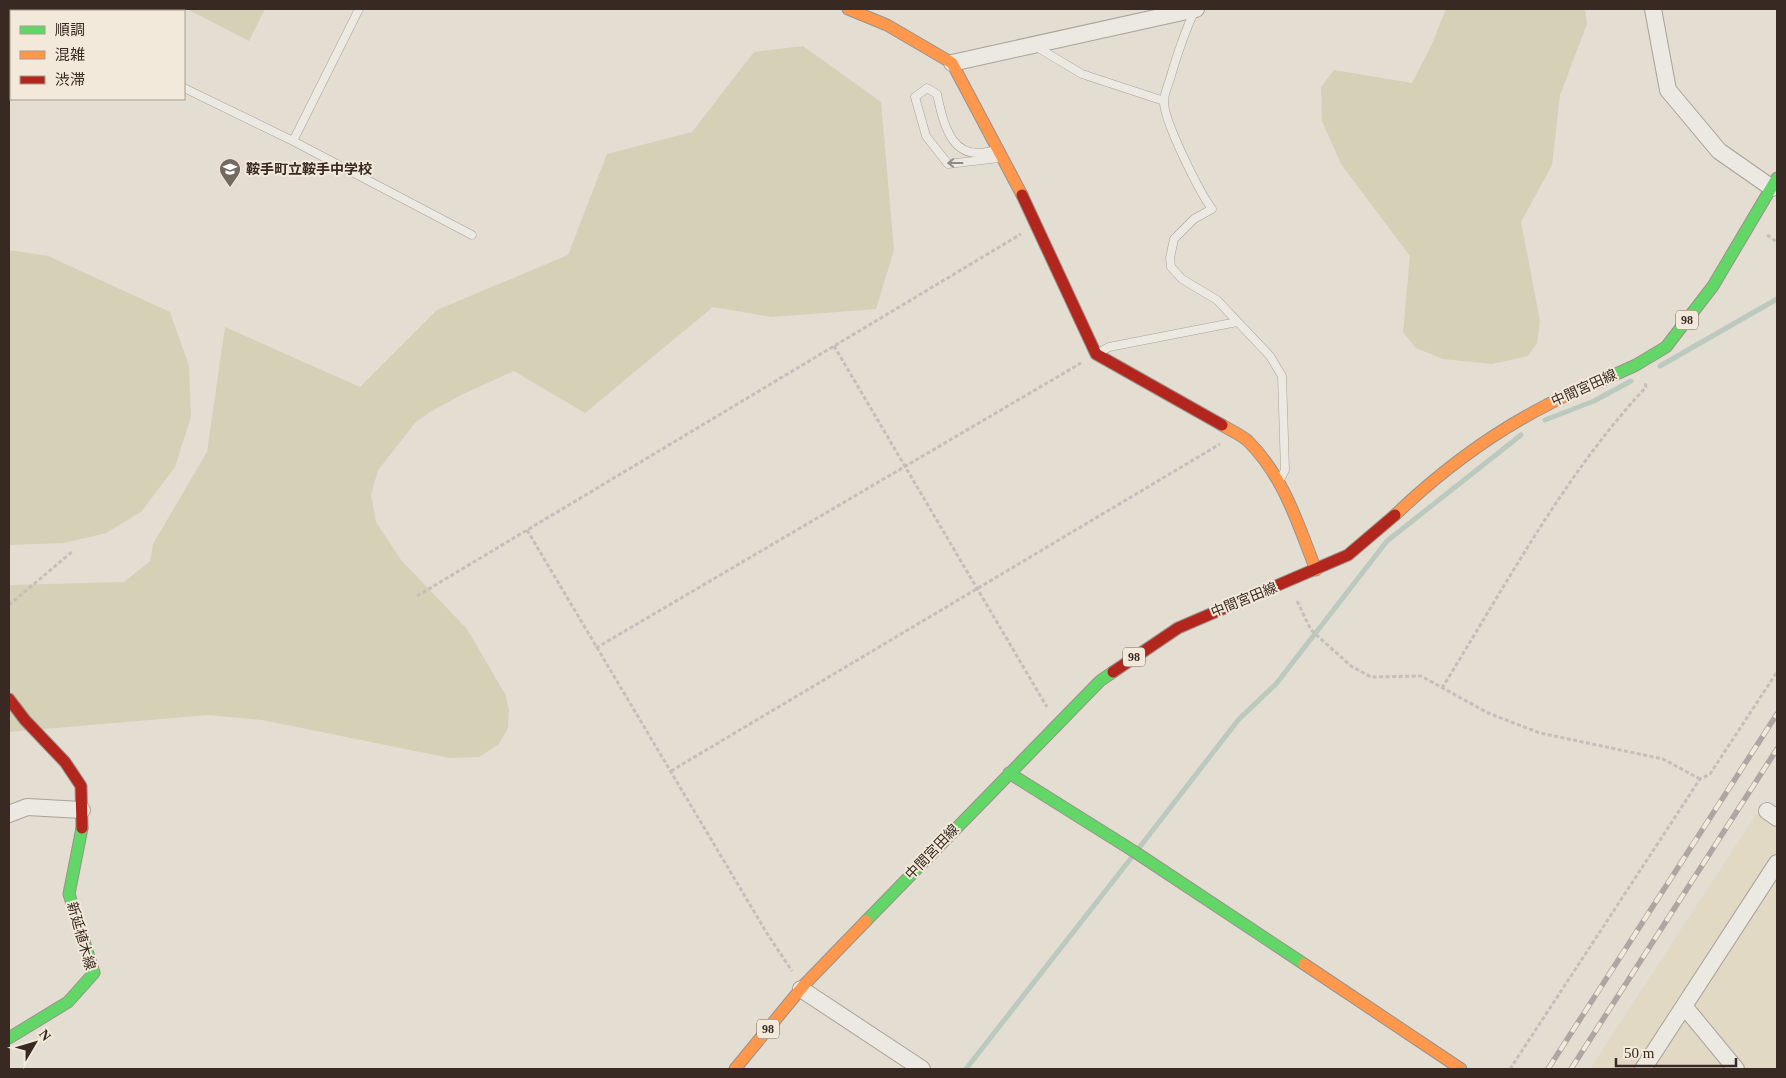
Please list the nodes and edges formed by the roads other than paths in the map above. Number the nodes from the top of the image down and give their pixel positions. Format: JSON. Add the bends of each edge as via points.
{"nodes":[{"id":1,"x":360,"y":9,"type":"edge"},
{"id":2,"x":848,"y":9,"type":"edge"},
{"id":3,"x":1196,"y":9,"type":"edge"},
{"id":4,"x":1653,"y":9,"type":"edge"},
{"id":5,"x":1034,"y":45,"type":"junction"},
{"id":6,"x":952,"y":63,"type":"junction"},
{"id":7,"x":185,"y":88,"type":"edge"},
{"id":8,"x":1164,"y":100,"type":"junction"},
{"id":9,"x":293,"y":141,"type":"junction"},
{"id":10,"x":1001,"y":153,"type":"junction"},
{"id":11,"x":1774,"y":183,"type":"edge"},
{"id":12,"x":472,"y":235,"type":"dead end"},
{"id":13,"x":1237,"y":322,"type":"junction"},
{"id":14,"x":1096,"y":354,"type":"junction"},
{"id":15,"x":1280,"y":482,"type":"junction"},
{"id":16,"x":1316,"y":570,"type":"junction"},
{"id":17,"x":9,"y":699,"type":"edge"},
{"id":18,"x":1009,"y":773,"type":"junction"},
{"id":19,"x":82,"y":810,"type":"junction"},
{"id":20,"x":9,"y":814,"type":"edge"},
{"id":21,"x":1777,"y":863,"type":"edge"},
{"id":22,"x":802,"y":987,"type":"junction"},
{"id":23,"x":1684,"y":1006,"type":"junction"},
{"id":24,"x":9,"y":1038,"type":"edge"},
{"id":25,"x":735,"y":1069,"type":"edge"},
{"id":26,"x":922,"y":1069,"type":"edge"},
{"id":27,"x":1461,"y":1069,"type":"edge"},
{"id":28,"x":1643,"y":1069,"type":"edge"},
{"id":29,"x":1736,"y":1069,"type":"edge"}],
"edges":[{"from":1,"to":9,"type":"lane"},
{"from":2,"to":6,"type":"main road","via":[[887,25]]},
{"from":3,"to":5,"type":"street"},
{"from":3,"to":8,"type":"lane","via":[[1181,38]]},
{"from":4,"to":11,"type":"street","via":[[1668,90],[1719,151]]},
{"from":5,"to":6,"type":"street"},
{"from":5,"to":8,"type":"lane","via":[[1082,74]]},
{"from":6,"to":10,"type":"main road"},
{"from":7,"to":9,"type":"lane"},
{"from":8,"to":13,"type":"lane","via":[[1167,116],[1188,165],[1212,209],[1194,219],[1174,239],[1171,267],[1182,279],[1217,300]]},
{"from":9,"to":12,"type":"lane"},
{"from":10,"to":10,"type":"lane","one_way":true,"via":[[948,164],[926,136],[914,97],[927,88],[937,94],[945,128],[957,145],[974,153]]},
{"from":10,"to":14,"type":"main road"},
{"from":11,"to":16,"type":"main road","name":"中間宮田線","number":"98","via":[[1713,286],[1666,347],[1546,405],[1432,480],[1374,535],[1348,554]]},
{"from":13,"to":14,"type":"lane","via":[[1109,347]]},
{"from":13,"to":15,"type":"lane","via":[[1270,356],[1282,376],[1285,470]]},
{"from":14,"to":15,"type":"main road","via":[[1247,440]]},
{"from":15,"to":16,"type":"main road"},
{"from":16,"to":18,"type":"main road","name":"中間宮田線","number":"98","via":[[1178,628],[1141,651],[1100,681]]},
{"from":17,"to":19,"type":"main road","name":"新延植木線","via":[[65,762],[81,786]]},
{"from":18,"to":22,"type":"main road","name":"中間宮田線","number":"98"},
{"from":18,"to":27,"type":"main road","via":[[1135,852]]},
{"from":19,"to":20,"type":"street","via":[[27,808]]},
{"from":19,"to":24,"type":"main road","name":"新延植木線","via":[[83,825],[69,894],[94,973],[68,1002]]},
{"from":21,"to":23,"type":"street"},
{"from":22,"to":25,"type":"main road","name":"中間宮田線","number":"98"},
{"from":22,"to":26,"type":"street"},
{"from":23,"to":28,"type":"street"},
{"from":23,"to":29,"type":"street"}]}
